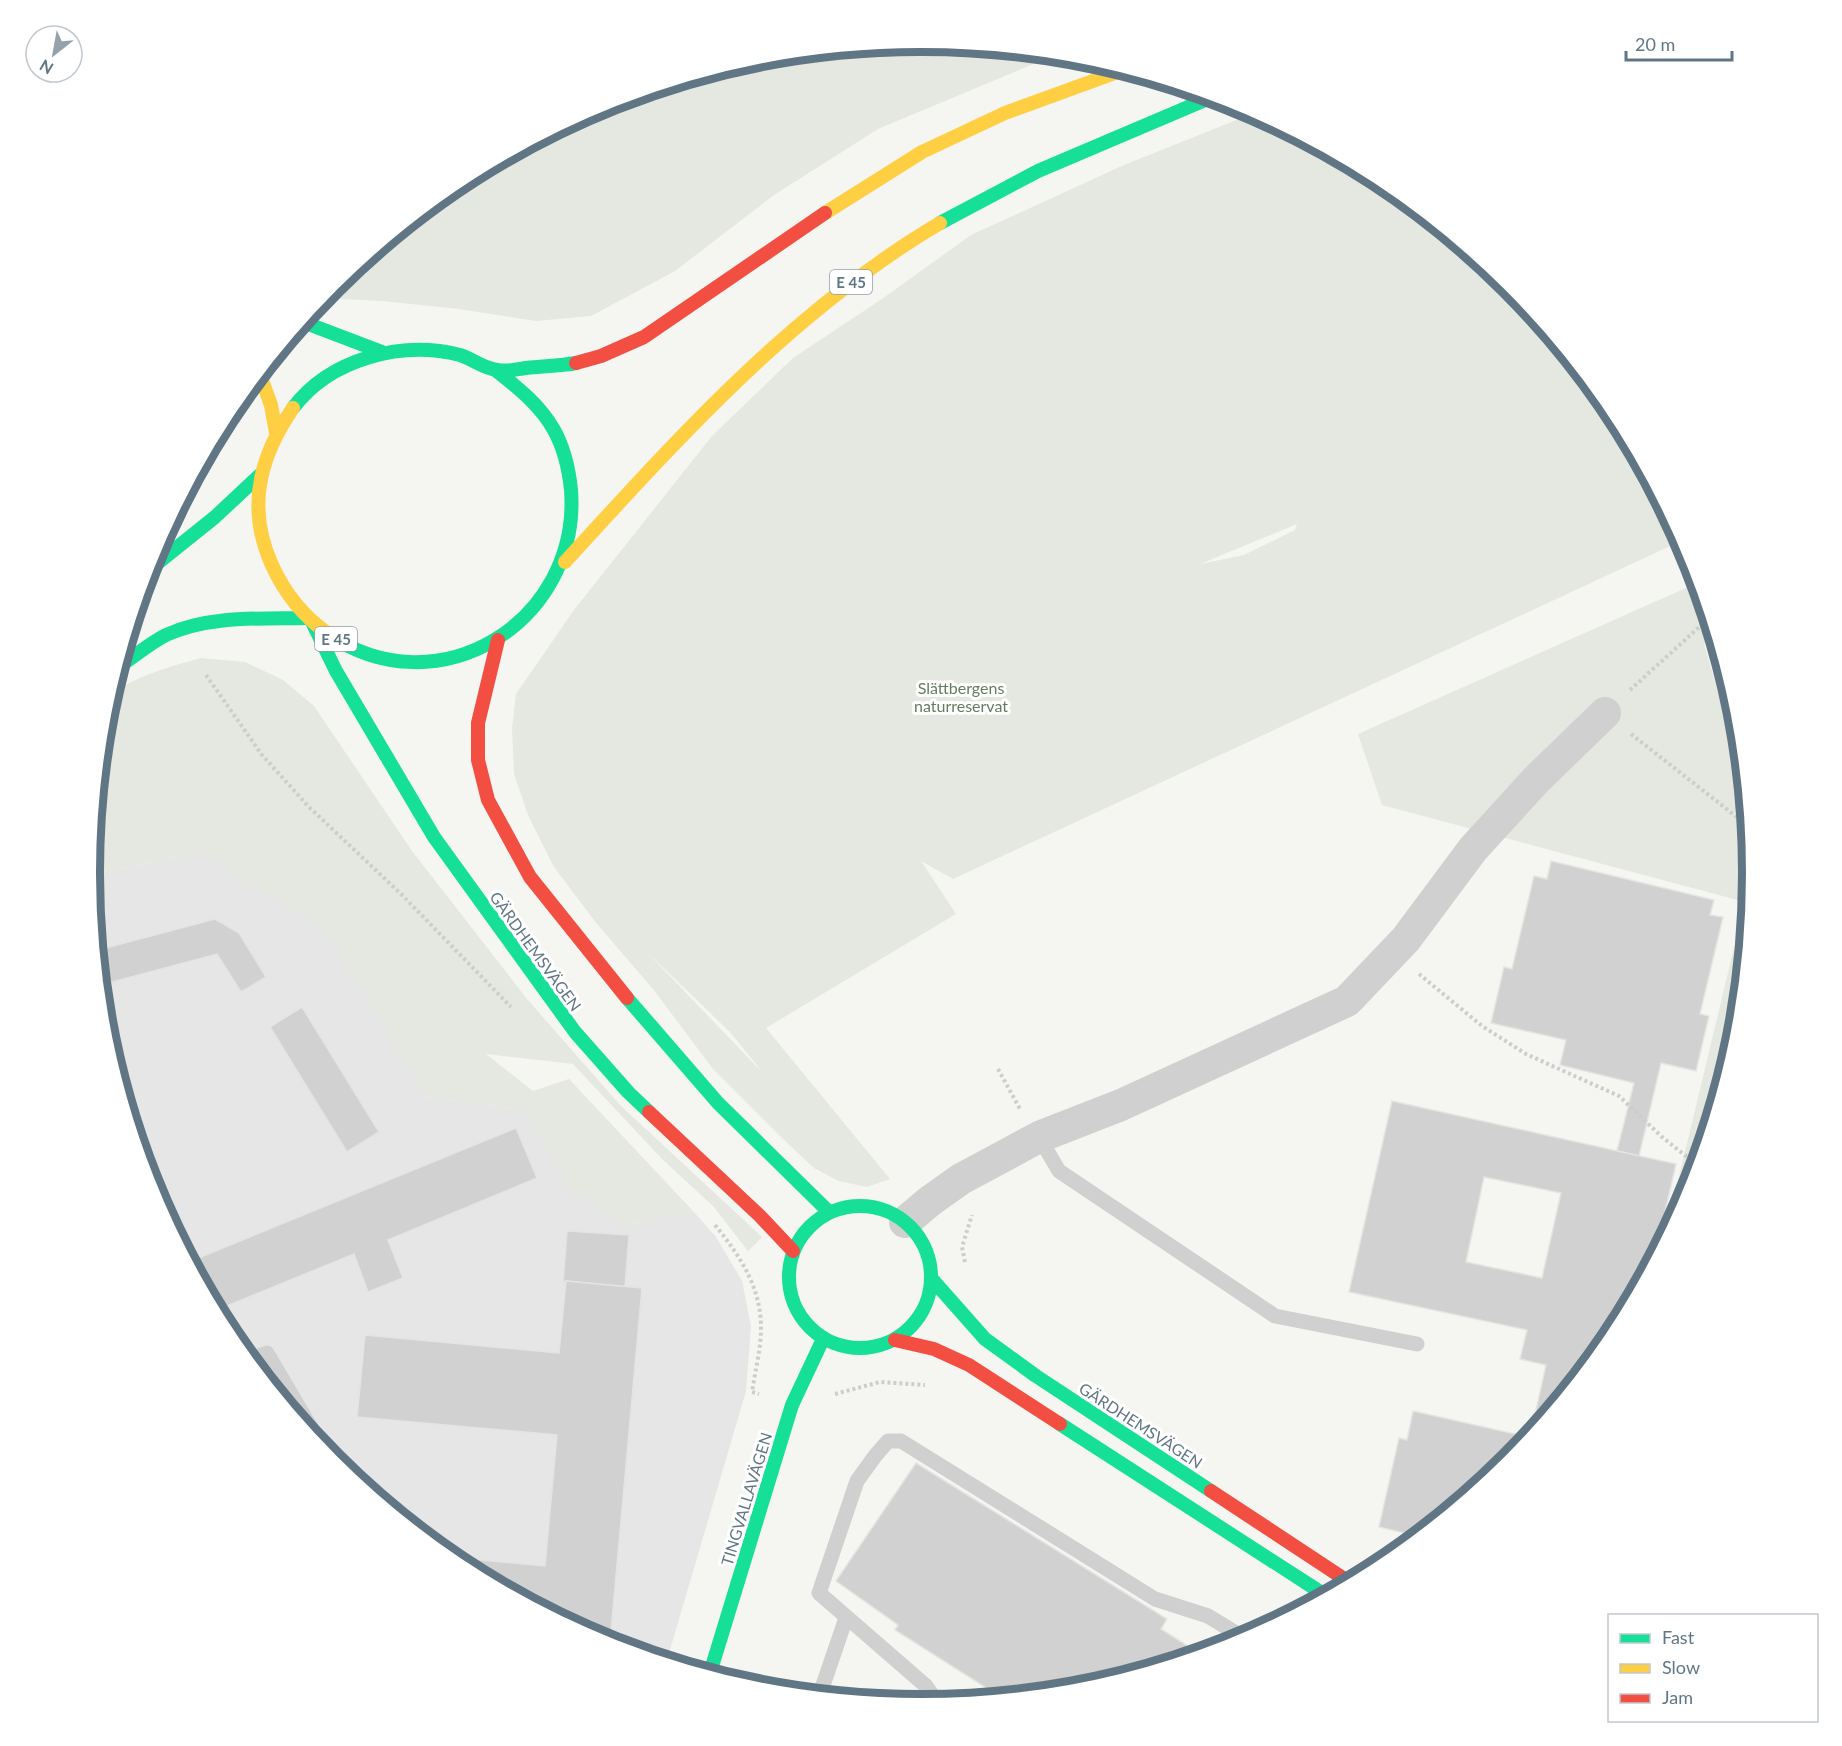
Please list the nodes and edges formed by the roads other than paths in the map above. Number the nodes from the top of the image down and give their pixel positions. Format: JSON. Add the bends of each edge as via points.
{"nodes":[{"id":1,"x":1110,"y":75,"type":"edge"},
{"id":2,"x":1200,"y":102,"type":"edge"},
{"id":3,"x":311,"y":325,"type":"edge"},
{"id":4,"x":382,"y":352,"type":"junction"},
{"id":5,"x":497,"y":371,"type":"junction"},
{"id":6,"x":263,"y":384,"type":"edge"},
{"id":7,"x":276,"y":433,"type":"junction"},
{"id":8,"x":262,"y":473,"type":"junction"},
{"id":9,"x":163,"y":559,"type":"edge"},
{"id":10,"x":561,"y":566,"type":"junction"},
{"id":11,"x":310,"y":621,"type":"junction"},
{"id":12,"x":498,"y":640,"type":"junction"},
{"id":13,"x":128,"y":661,"type":"edge"},
{"id":14,"x":1605,"y":713,"type":"road end"},
{"id":15,"x":1039,"y":1137,"type":"junction"},
{"id":16,"x":830,"y":1212,"type":"junction"},
{"id":17,"x":905,"y":1222,"type":"junction"},
{"id":18,"x":793,"y":1251,"type":"junction"},
{"id":19,"x":931,"y":1278,"type":"junction"},
{"id":20,"x":823,"y":1339,"type":"junction"},
{"id":21,"x":895,"y":1340,"type":"junction"},
{"id":22,"x":1417,"y":1344,"type":"dead end"},
{"id":23,"x":258,"y":1356,"type":"edge"},
{"id":24,"x":300,"y":1409,"type":"edge"},
{"id":25,"x":1342,"y":1577,"type":"edge"},
{"id":26,"x":1318,"y":1591,"type":"edge"},
{"id":27,"x":846,"y":1618,"type":"junction"},
{"id":28,"x":1233,"y":1632,"type":"edge"},
{"id":29,"x":712,"y":1667,"type":"edge"},
{"id":30,"x":822,"y":1687,"type":"edge"},
{"id":31,"x":931,"y":1694,"type":"edge"}],
"edges":[{"from":1,"to":5,"type":"main road","number":"E 45","via":[[1005,113],[922,152],[834,206],[644,337],[584,361]]},
{"from":2,"to":10,"type":"main road","number":"E 45","via":[[1004,188],[876,263],[776,341],[732,383]]},
{"from":3,"to":4,"type":"main road"},
{"from":4,"to":5,"type":"main road","number":"E 45","via":[[421,349],[460,355]]},
{"from":4,"to":7,"type":"main road","number":"E 45","via":[[349,363],[320,381],[295,405]]},
{"from":5,"to":10,"type":"main road","number":"E 45","via":[[532,399],[557,436],[571,478],[572,523]]},
{"from":6,"to":7,"type":"main road"},
{"from":7,"to":8,"type":"main road","number":"E 45"},
{"from":8,"to":9,"type":"main road","number":"E 45"},
{"from":8,"to":11,"type":"main road","number":"E 45","via":[[259,513],[266,551],[282,587]]},
{"from":10,"to":12,"type":"main road","number":"E 45","via":[[546,595],[524,620]]},
{"from":11,"to":12,"type":"main road","number":"E 45","via":[[345,646],[383,659],[422,663],[462,656]]},
{"from":11,"to":13,"type":"main road","number":"E 45","via":[[226,622],[194,627],[167,635]]},
{"from":11,"to":18,"type":"main road","name":"GÄRDHEMSVÄGEN","via":[[434,837],[575,1032],[628,1092]]},
{"from":12,"to":16,"type":"main road","via":[[478,723],[478,760],[488,800],[530,877],[718,1103]]},
{"from":14,"to":15,"type":"street","via":[[1473,849],[1406,939],[1347,1001],[1121,1105]]},
{"from":15,"to":17,"type":"street","via":[[961,1179]]},
{"from":15,"to":22,"type":"lane","via":[[1059,1171],[1275,1316]]},
{"from":16,"to":17,"type":"main road","name":"GÄRDHEMSVÄGEN","via":[[855,1206],[882,1209]]},
{"from":16,"to":18,"type":"main road","name":"GÄRDHEMSVÄGEN","via":[[807,1228]]},
{"from":17,"to":19,"type":"main road","name":"GÄRDHEMSVÄGEN","via":[[928,1257]]},
{"from":18,"to":20,"type":"main road","name":"GÄRDHEMSVÄGEN","via":[[788,1275],[792,1300],[804,1322]]},
{"from":19,"to":21,"type":"main road","name":"GÄRDHEMSVÄGEN","via":[[927,1302],[914,1324]]},
{"from":19,"to":25,"type":"main road","name":"GÄRDHEMSVÄGEN","via":[[985,1340]]},
{"from":20,"to":21,"type":"main road","name":"GÄRDHEMSVÄGEN","via":[[846,1348],[871,1348]]},
{"from":20,"to":29,"type":"main road","name":"TINGVALLAVÄGEN","via":[[792,1405]]},
{"from":21,"to":26,"type":"main road","name":"GÄRDHEMSVÄGEN","via":[[934,1349],[969,1365]]},
{"from":23,"to":24,"type":"lane","via":[[267,1353]]},
{"from":27,"to":28,"type":"lane","via":[[819,1593],[857,1481],[888,1441],[901,1441],[1155,1599],[1208,1616]]},
{"from":27,"to":30,"type":"lane"},
{"from":27,"to":31,"type":"lane"}]}
